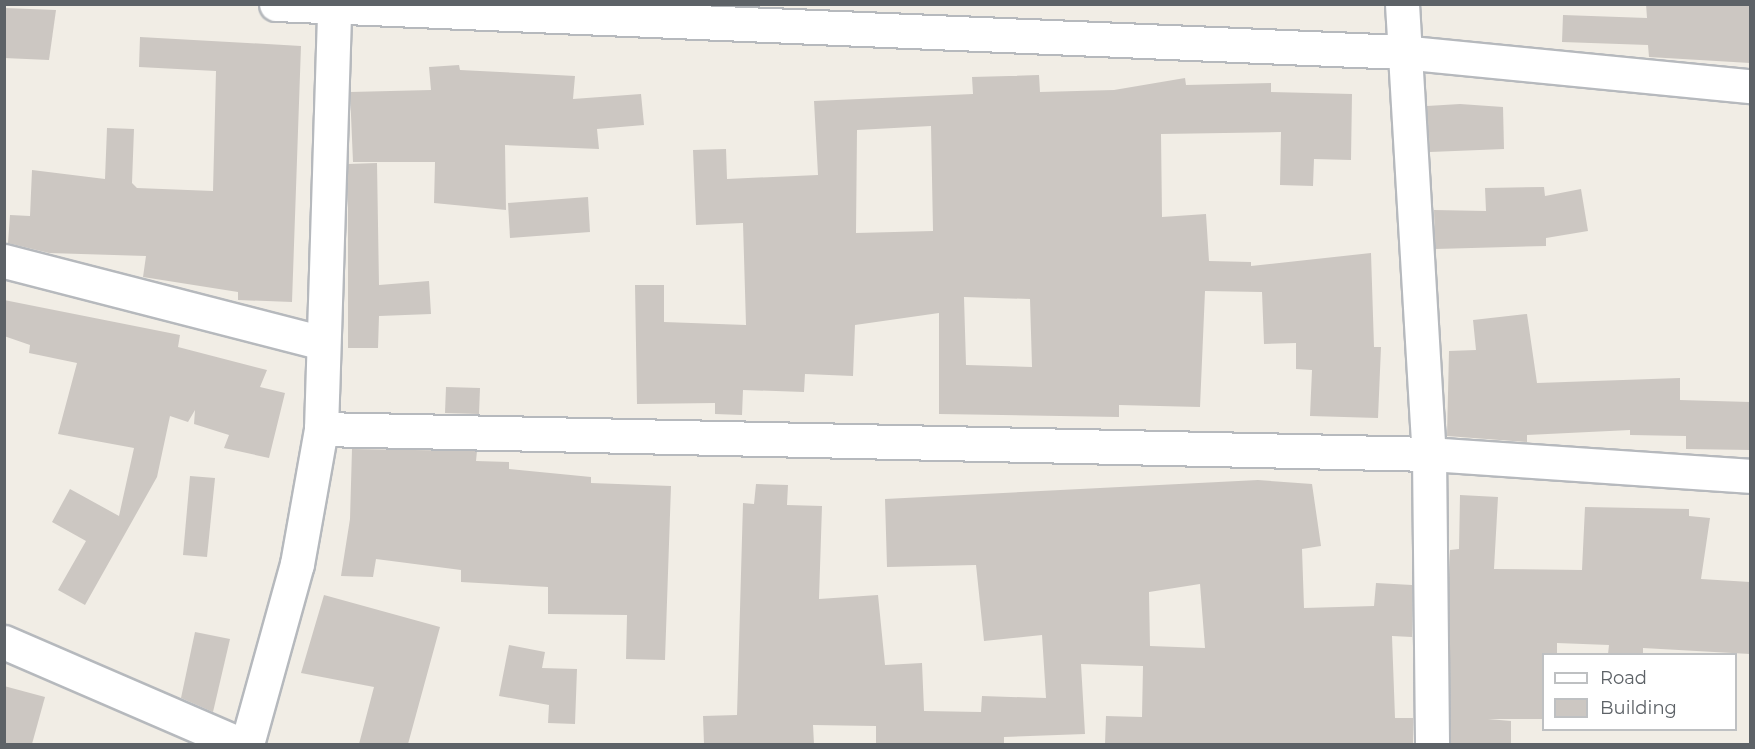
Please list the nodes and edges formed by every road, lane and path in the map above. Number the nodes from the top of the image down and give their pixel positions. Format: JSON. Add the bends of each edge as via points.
{"nodes":[{"id":1,"x":276,"y":4,"type":"edge"},
{"id":2,"x":1402,"y":4,"type":"edge"},
{"id":3,"x":334,"y":7,"type":"edge"},
{"id":4,"x":1401,"y":52,"type":"junction"},
{"id":5,"x":1750,"y":86,"type":"edge"},
{"id":6,"x":4,"y":261,"type":"edge"},
{"id":7,"x":323,"y":343,"type":"junction"},
{"id":8,"x":321,"y":429,"type":"junction"},
{"id":9,"x":1429,"y":454,"type":"junction"},
{"id":10,"x":1750,"y":476,"type":"edge"},
{"id":11,"x":4,"y":642,"type":"edge"},
{"id":12,"x":240,"y":744,"type":"edge"},
{"id":13,"x":247,"y":744,"type":"edge"},
{"id":14,"x":1432,"y":744,"type":"edge"}],
"edges":[{"from":1,"to":3,"type":"street"},
{"from":2,"to":4,"type":"street"},
{"from":3,"to":4,"type":"street"},
{"from":3,"to":7,"type":"street"},
{"from":4,"to":5,"type":"street"},
{"from":4,"to":9,"type":"street"},
{"from":6,"to":7,"type":"street"},
{"from":7,"to":8,"type":"street"},
{"from":8,"to":9,"type":"street"},
{"from":8,"to":13,"type":"street","via":[[297,564]]},
{"from":9,"to":10,"type":"street"},
{"from":9,"to":14,"type":"street"},
{"from":11,"to":12,"type":"street"}]}
